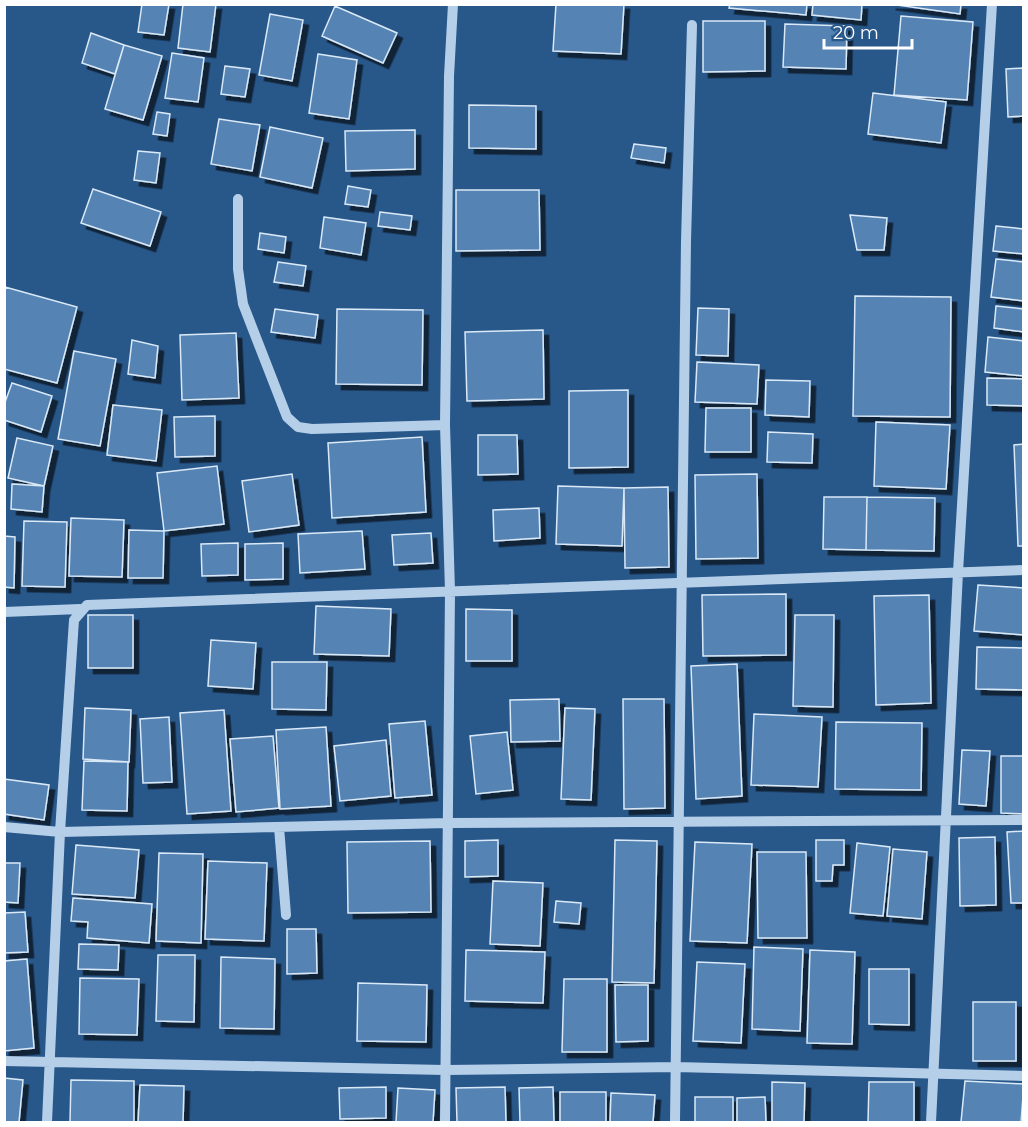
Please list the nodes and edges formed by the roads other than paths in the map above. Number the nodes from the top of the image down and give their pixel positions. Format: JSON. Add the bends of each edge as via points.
{"nodes":[{"id":1,"x":453,"y":4,"type":"edge"},
{"id":2,"x":992,"y":4,"type":"edge"},
{"id":3,"x":692,"y":25,"type":"dead end"},
{"id":4,"x":238,"y":199,"type":"dead end"},
{"id":5,"x":445,"y":425,"type":"junction"},
{"id":6,"x":1023,"y":570,"type":"edge"},
{"id":7,"x":958,"y":572,"type":"junction"},
{"id":8,"x":682,"y":581,"type":"junction"},
{"id":9,"x":450,"y":591,"type":"junction"},
{"id":10,"x":80,"y":609,"type":"junction"},
{"id":11,"x":4,"y":612,"type":"edge"},
{"id":12,"x":946,"y":820,"type":"junction"},
{"id":13,"x":1023,"y":820,"type":"edge"},
{"id":14,"x":679,"y":822,"type":"junction"},
{"id":15,"x":448,"y":823,"type":"junction"},
{"id":16,"x":4,"y":827,"type":"edge"},
{"id":17,"x":279,"y":827,"type":"junction"},
{"id":18,"x":60,"y":832,"type":"junction"},
{"id":19,"x":286,"y":915,"type":"dead end"},
{"id":20,"x":4,"y":1061,"type":"edge"},
{"id":21,"x":50,"y":1062,"type":"junction"},
{"id":22,"x":676,"y":1067,"type":"junction"},
{"id":23,"x":445,"y":1070,"type":"junction"},
{"id":24,"x":933,"y":1074,"type":"junction"},
{"id":25,"x":1023,"y":1076,"type":"edge"},
{"id":26,"x":47,"y":1122,"type":"edge"},
{"id":27,"x":445,"y":1122,"type":"edge"},
{"id":28,"x":675,"y":1122,"type":"edge"},
{"id":29,"x":931,"y":1122,"type":"edge"}],
"edges":[{"from":1,"to":5,"type":"street"},
{"from":2,"to":7,"type":"street"},
{"from":3,"to":8,"type":"street"},
{"from":4,"to":5,"type":"street","via":[[238,269],[243,304],[287,417],[298,427],[312,429]]},
{"from":5,"to":9,"type":"street"},
{"from":6,"to":7,"type":"street"},
{"from":7,"to":8,"type":"street"},
{"from":7,"to":12,"type":"street"},
{"from":8,"to":9,"type":"street"},
{"from":8,"to":14,"type":"street"},
{"from":9,"to":10,"type":"street","via":[[94,603]]},
{"from":9,"to":15,"type":"street"},
{"from":10,"to":11,"type":"street"},
{"from":10,"to":18,"type":"street","via":[[74,620]]},
{"from":12,"to":13,"type":"street"},
{"from":12,"to":14,"type":"street"},
{"from":12,"to":24,"type":"street"},
{"from":14,"to":15,"type":"street"},
{"from":14,"to":22,"type":"street"},
{"from":15,"to":17,"type":"street"},
{"from":15,"to":23,"type":"street"},
{"from":16,"to":18,"type":"street"},
{"from":17,"to":18,"type":"street"},
{"from":17,"to":19,"type":"street"},
{"from":18,"to":21,"type":"street"},
{"from":20,"to":21,"type":"street"},
{"from":21,"to":23,"type":"street"},
{"from":21,"to":26,"type":"street"},
{"from":22,"to":23,"type":"street"},
{"from":22,"to":24,"type":"street"},
{"from":22,"to":28,"type":"street"},
{"from":23,"to":27,"type":"street"},
{"from":24,"to":25,"type":"street"},
{"from":24,"to":29,"type":"street"}]}
